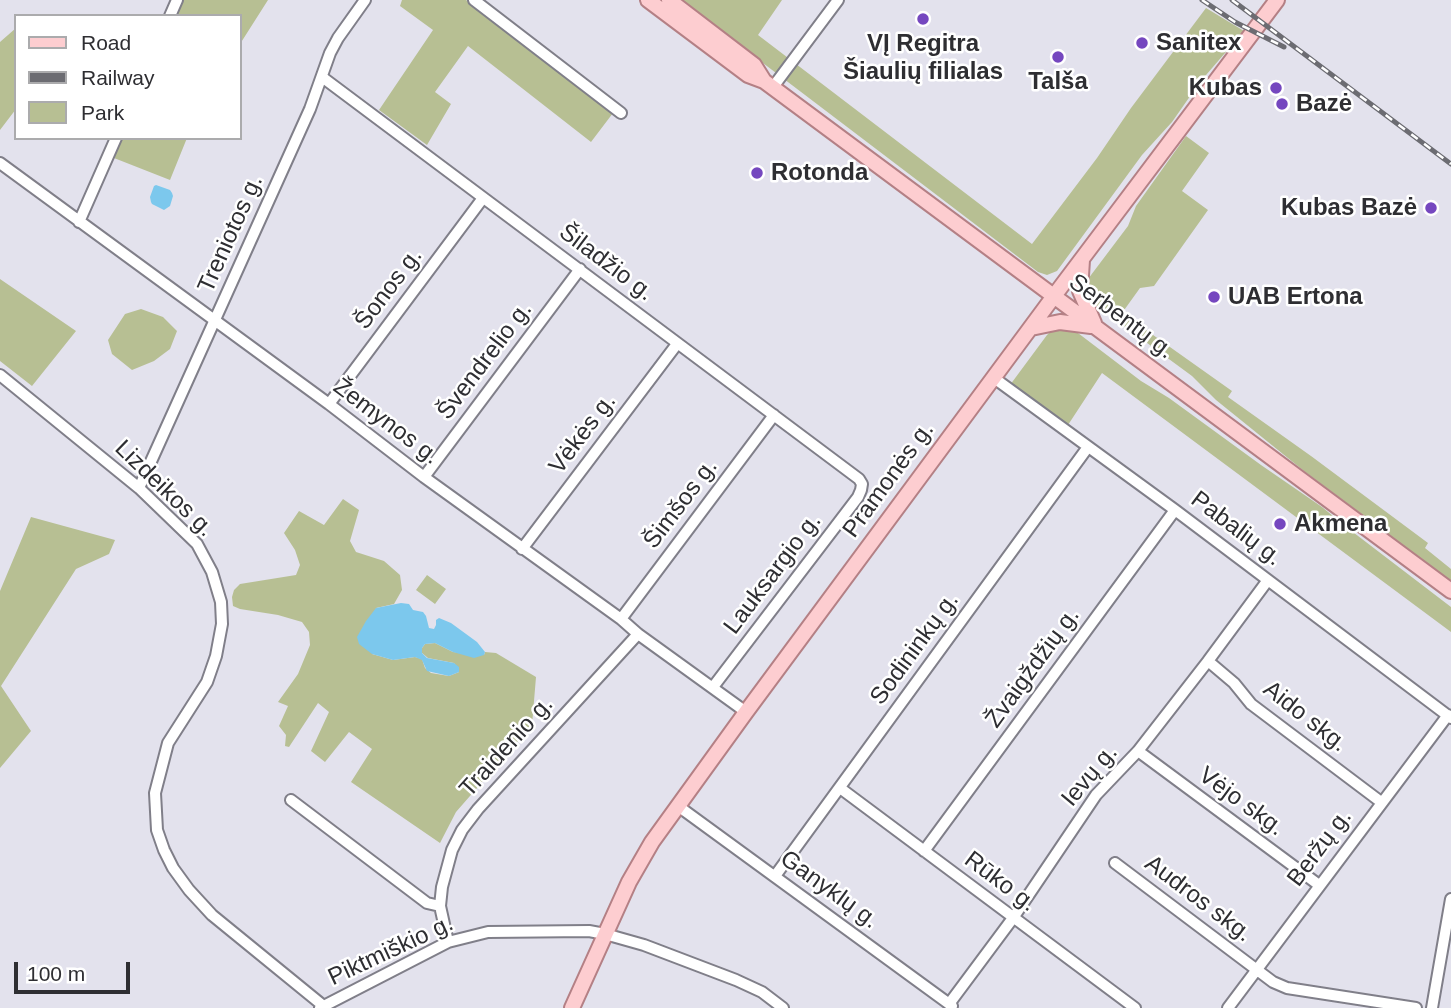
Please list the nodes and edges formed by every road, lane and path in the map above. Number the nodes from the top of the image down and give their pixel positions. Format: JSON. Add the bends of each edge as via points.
{"nodes":[{"id":1,"x":365,"y":0,"type":"edge"},
{"id":2,"x":474,"y":0,"type":"edge"},
{"id":3,"x":648,"y":0,"type":"edge"},
{"id":4,"x":669,"y":0,"type":"edge"},
{"id":5,"x":838,"y":0,"type":"edge"},
{"id":6,"x":1277,"y":0,"type":"edge"},
{"id":7,"x":322,"y":77,"type":"junction"},
{"id":8,"x":768,"y":84,"type":"junction"},
{"id":9,"x":621,"y":113,"type":"dead end"},
{"id":10,"x":115,"y":140,"type":"edge"},
{"id":11,"x":0,"y":163,"type":"edge"},
{"id":12,"x":483,"y":198,"type":"junction"},
{"id":13,"x":79,"y":222,"type":"junction"},
{"id":14,"x":1083,"y":258,"type":"junction"},
{"id":15,"x":580,"y":269,"type":"junction"},
{"id":16,"x":1054,"y":296,"type":"junction"},
{"id":17,"x":214,"y":321,"type":"junction"},
{"id":18,"x":1096,"y":326,"type":"junction"},
{"id":19,"x":1031,"y":328,"type":"junction"},
{"id":20,"x":677,"y":344,"type":"junction"},
{"id":21,"x":0,"y":375,"type":"edge"},
{"id":22,"x":993,"y":378,"type":"junction"},
{"id":23,"x":329,"y":404,"type":"junction"},
{"id":24,"x":774,"y":415,"type":"junction"},
{"id":25,"x":1088,"y":447,"type":"junction"},
{"id":26,"x":424,"y":477,"type":"junction"},
{"id":27,"x":862,"y":484,"type":"joint"},
{"id":28,"x":139,"y":488,"type":"junction"},
{"id":29,"x":1175,"y":510,"type":"junction"},
{"id":30,"x":523,"y":548,"type":"junction"},
{"id":31,"x":1268,"y":580,"type":"junction"},
{"id":32,"x":1451,"y":591,"type":"edge"},
{"id":33,"x":621,"y":618,"type":"junction"},
{"id":34,"x":638,"y":634,"type":"junction"},
{"id":35,"x":1209,"y":661,"type":"junction"},
{"id":36,"x":713,"y":687,"type":"junction"},
{"id":37,"x":747,"y":712,"type":"junction"},
{"id":38,"x":1449,"y":716,"type":"edge"},
{"id":39,"x":1138,"y":751,"type":"junction"},
{"id":40,"x":840,"y":788,"type":"junction"},
{"id":41,"x":290,"y":800,"type":"dead end"},
{"id":42,"x":1381,"y":802,"type":"junction"},
{"id":43,"x":678,"y":806,"type":"junction"},
{"id":44,"x":924,"y":851,"type":"junction"},
{"id":45,"x":1115,"y":863,"type":"dead end"},
{"id":46,"x":775,"y":876,"type":"junction"},
{"id":47,"x":1319,"y":885,"type":"junction"},
{"id":48,"x":1451,"y":899,"type":"edge"},
{"id":49,"x":440,"y":906,"type":"junction"},
{"id":50,"x":1013,"y":918,"type":"junction"},
{"id":51,"x":605,"y":934,"type":"junction"},
{"id":52,"x":448,"y":942,"type":"junction"},
{"id":53,"x":1256,"y":969,"type":"junction"},
{"id":54,"x":952,"y":1006,"type":"edge"},
{"id":55,"x":324,"y":1007,"type":"edge"},
{"id":56,"x":572,"y":1008,"type":"edge"},
{"id":57,"x":783,"y":1008,"type":"edge"},
{"id":58,"x":1135,"y":1008,"type":"edge"},
{"id":59,"x":1228,"y":1008,"type":"edge"},
{"id":60,"x":1416,"y":1008,"type":"edge"},
{"id":61,"x":1433,"y":1008,"type":"edge"}],
"edges":[{"from":1,"to":7,"type":"street","name":"Treniotos g.","via":[[338,38]]},
{"from":2,"to":9,"type":"street"},
{"from":3,"to":8,"type":"main road","name":"Serbentų g.","via":[[748,75]]},
{"from":4,"to":8,"type":"main road","name":"Serbentų g.","via":[[754,65]]},
{"from":5,"to":8,"type":"street"},
{"from":6,"to":14,"type":"main road","name":"Pramonės g."},
{"from":7,"to":12,"type":"street","name":"Šiladžio g."},
{"from":7,"to":17,"type":"street","name":"Treniotos g."},
{"from":8,"to":16,"type":"main road","name":"Serbentų g."},
{"from":10,"to":13,"type":"street"},
{"from":11,"to":13,"type":"street","name":"Žemynos g."},
{"from":12,"to":15,"type":"street","name":"Šiladžio g."},
{"from":12,"to":23,"type":"street","name":"Šonos g."},
{"from":13,"to":17,"type":"street","name":"Žemynos g."},
{"from":14,"to":16,"type":"main road","name":"Pramonės g."},
{"from":14,"to":18,"type":"main road","via":[[1080,291]]},
{"from":15,"to":20,"type":"street","name":"Šiladžio g."},
{"from":15,"to":26,"type":"street","name":"Švendrelio g."},
{"from":16,"to":18,"type":"main road","name":"Serbentų g."},
{"from":16,"to":19,"type":"main road","name":"Pramonės g."},
{"from":17,"to":23,"type":"street","name":"Žemynos g."},
{"from":17,"to":28,"type":"street","name":"Treniotos g."},
{"from":18,"to":19,"type":"main road","via":[[1060,322]]},
{"from":18,"to":32,"type":"main road","name":"Serbentų g."},
{"from":19,"to":22,"type":"main road","name":"Pramonės g."},
{"from":20,"to":24,"type":"street","name":"Šiladžio g."},
{"from":20,"to":30,"type":"street","name":"Vėkės g."},
{"from":21,"to":28,"type":"street","name":"Lizdeikos g."},
{"from":22,"to":25,"type":"street","name":"Pabalių g."},
{"from":22,"to":37,"type":"main road","name":"Pramonės g."},
{"from":23,"to":26,"type":"street","name":"Žemynos g."},
{"from":24,"to":27,"type":"street","name":"Šiladžio g."},
{"from":24,"to":33,"type":"street","name":"Šimšos g."},
{"from":25,"to":29,"type":"street","name":"Pabalių g."},
{"from":25,"to":40,"type":"street","name":"Sodininkų g."},
{"from":26,"to":30,"type":"street","name":"Žemynos g."},
{"from":27,"to":36,"type":"street","name":"Lauksargio g.","via":[[858,497]]},
{"from":28,"to":55,"type":"street","name":"Lizdeikos g.","via":[[197,544],[221,602],[222,624],[207,681],[168,743],[158,775],[156,812],[164,850],[189,890],[212,915]]},
{"from":29,"to":31,"type":"street","name":"Pabalių g."},
{"from":29,"to":44,"type":"street","name":"Žvaigždžių g."},
{"from":30,"to":33,"type":"street","name":"Žemynos g."},
{"from":31,"to":35,"type":"street","name":"Ievų g."},
{"from":31,"to":38,"type":"street","name":"Pabalių g."},
{"from":33,"to":34,"type":"street","name":"Žemynos g."},
{"from":34,"to":36,"type":"street","name":"Žemynos g."},
{"from":34,"to":49,"type":"street","name":"Traidenio g.","via":[[462,830],[445,870]]},
{"from":35,"to":39,"type":"street","name":"Ievų g."},
{"from":35,"to":42,"type":"street","name":"Aido skg.","via":[[1251,704]]},
{"from":36,"to":37,"type":"street","name":"Žemynos g."},
{"from":37,"to":43,"type":"main road","name":"Pramonės g."},
{"from":38,"to":42,"type":"street","name":"Beržų g."},
{"from":39,"to":47,"type":"street","name":"Vėjo skg."},
{"from":39,"to":50,"type":"street","name":"Ievų g.","via":[[1096,795]]},
{"from":40,"to":44,"type":"street","name":"Rūko g."},
{"from":40,"to":46,"type":"street","name":"Sodininkų g."},
{"from":41,"to":49,"type":"street","via":[[427,903]]},
{"from":42,"to":47,"type":"street","name":"Beržų g."},
{"from":43,"to":46,"type":"street","name":"Ganyklų g."},
{"from":43,"to":51,"type":"main road","name":"Pramonės g.","via":[[641,860]]},
{"from":44,"to":50,"type":"street","name":"Rūko g."},
{"from":45,"to":53,"type":"street","name":"Audros skg."},
{"from":46,"to":54,"type":"street","name":"Ganyklų g."},
{"from":47,"to":53,"type":"street","name":"Beržų g."},
{"from":48,"to":61,"type":"street"},
{"from":49,"to":52,"type":"street","name":"Traidenio g."},
{"from":50,"to":54,"type":"street","name":"Ievų g."},
{"from":50,"to":58,"type":"street","name":"Rūko g."},
{"from":51,"to":52,"type":"street","name":"Piktmiškio g.","via":[[488,932]]},
{"from":51,"to":56,"type":"main road","name":"Pramonės g."},
{"from":51,"to":57,"type":"street","name":"Piktmiškio g.","via":[[736,979]]},
{"from":52,"to":55,"type":"street","name":"Piktmiškio g."},
{"from":53,"to":59,"type":"street","name":"Beržų g."},
{"from":53,"to":60,"type":"street","name":"Audros skg.","via":[[1287,988]]}]}
